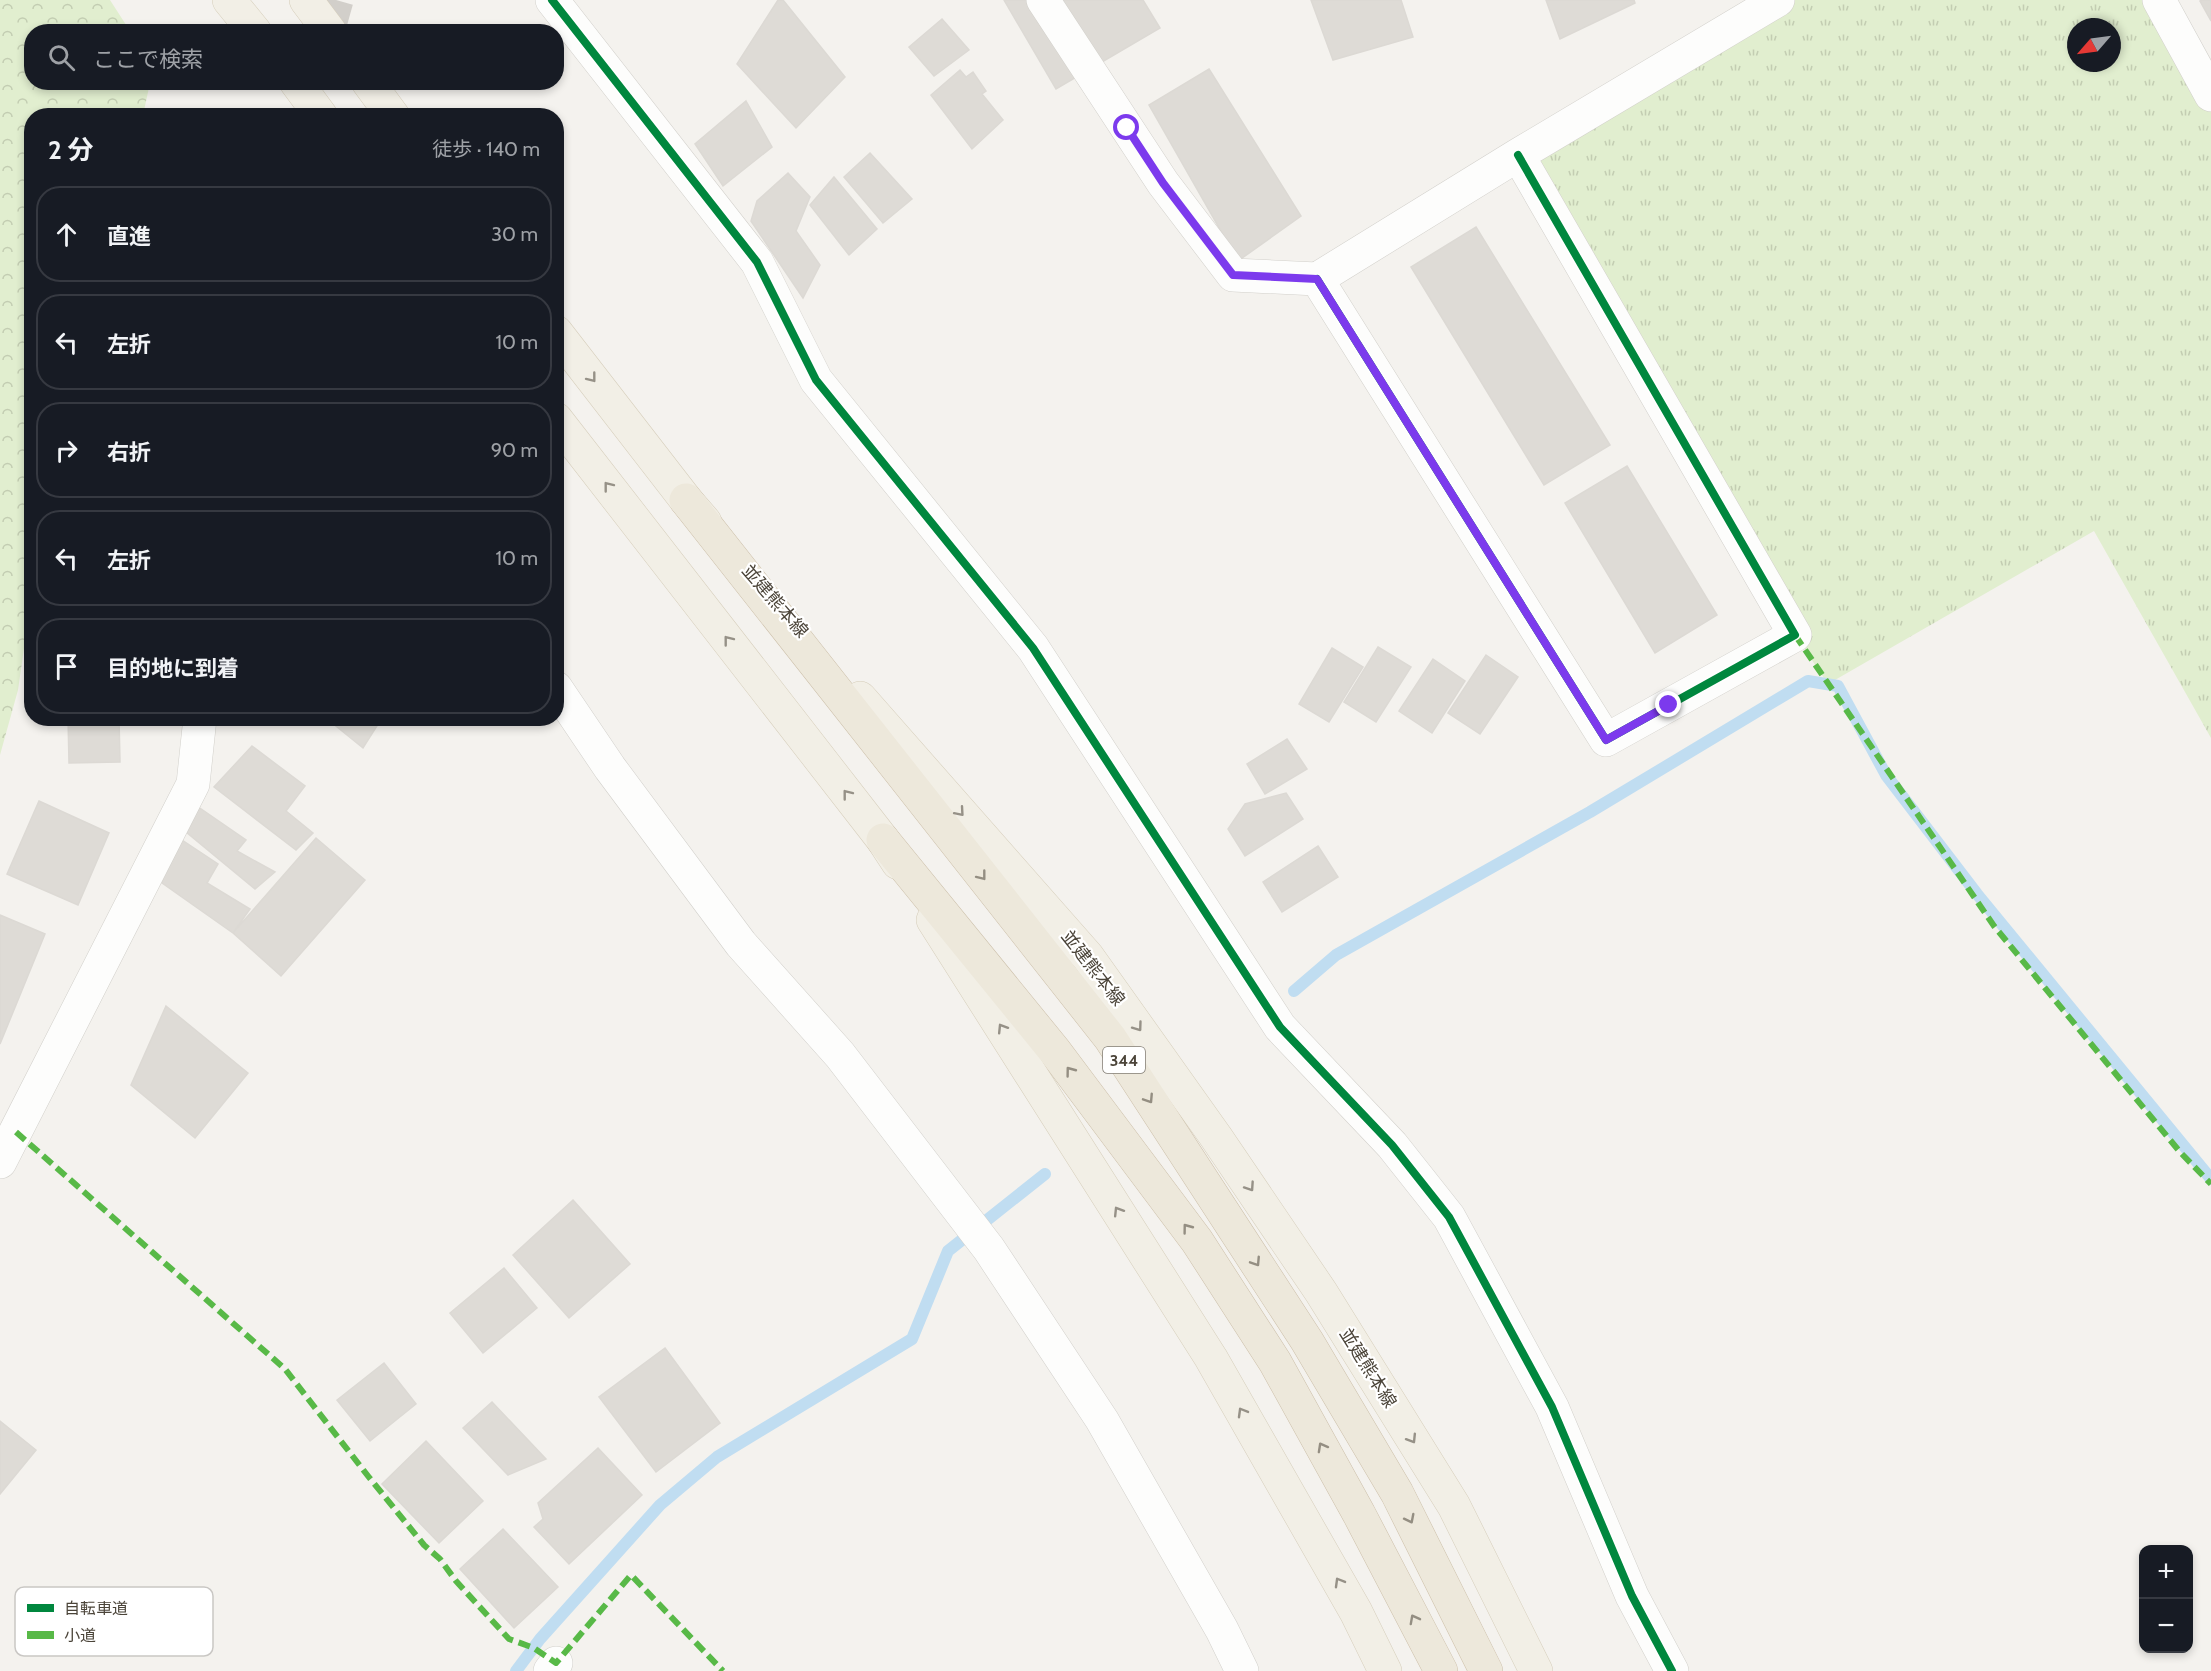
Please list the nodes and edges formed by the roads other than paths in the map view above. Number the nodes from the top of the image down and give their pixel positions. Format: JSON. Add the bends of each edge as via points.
{"nodes":[{"id":1,"x":229,"y":0,"type":"edge"},
{"id":2,"x":306,"y":0,"type":"edge"},
{"id":3,"x":552,"y":0,"type":"edge"},
{"id":4,"x":1043,"y":0,"type":"edge"},
{"id":5,"x":1778,"y":0,"type":"edge"},
{"id":6,"x":2159,"y":0,"type":"edge"},
{"id":7,"x":248,"y":24,"type":"edge"},
{"id":8,"x":324,"y":24,"type":"edge"},
{"id":9,"x":302,"y":90,"type":"edge"},
{"id":10,"x":374,"y":90,"type":"edge"},
{"id":11,"x":2211,"y":96,"type":"edge"},
{"id":12,"x":315,"y":108,"type":"edge"},
{"id":13,"x":387,"y":108,"type":"edge"},
{"id":14,"x":1518,"y":155,"type":"junction"},
{"id":15,"x":1317,"y":279,"type":"junction"},
{"id":16,"x":564,"y":342,"type":"edge"},
{"id":17,"x":564,"y":429,"type":"edge"},
{"id":18,"x":686,"y":500,"type":"junction"},
{"id":19,"x":564,"y":699,"type":"edge"},
{"id":20,"x":199,"y":726,"type":"edge"},
{"id":21,"x":883,"y":840,"type":"junction"},
{"id":22,"x":0,"y":1162,"type":"edge"},
{"id":23,"x":1242,"y":1671,"type":"edge"},
{"id":24,"x":1385,"y":1671,"type":"edge"},
{"id":25,"x":1441,"y":1671,"type":"edge"},
{"id":26,"x":1486,"y":1671,"type":"edge"},
{"id":27,"x":1536,"y":1671,"type":"edge"},
{"id":28,"x":1672,"y":1671,"type":"edge"}],
"edges":[{"from":1,"to":7,"type":"main road"},
{"from":2,"to":8,"type":"main road"},
{"from":3,"to":28,"type":"street","via":[[757,262],[816,380],[1033,648],[1280,1028],[1392,1145],[1449,1217],[1552,1407],[1632,1596]]},
{"from":4,"to":15,"type":"street","via":[[1163,183],[1233,275]]},
{"from":5,"to":14,"type":"street"},
{"from":6,"to":11,"type":"street"},
{"from":9,"to":12,"type":"main road"},
{"from":10,"to":13,"type":"main road"},
{"from":14,"to":15,"type":"street"},
{"from":14,"to":15,"type":"street","via":[[1795,635],[1606,740]]},
{"from":16,"to":18,"type":"main road","name":"並建熊本線","one_way":true},
{"from":21,"to":17,"type":"main road","one_way":true},
{"from":18,"to":26,"type":"highway","number":"344","one_way":true,"via":[[1110,1038],[1313,1351],[1397,1493]]},
{"from":18,"to":27,"type":"main road","name":"並建熊本線","one_way":true,"via":[[1088,957],[1321,1292],[1454,1506]]},
{"from":19,"to":23,"type":"street","via":[[610,768],[741,944],[840,1055],[989,1249],[1102,1420]]},
{"from":20,"to":22,"type":"street","via":[[193,784]]},
{"from":24,"to":21,"type":"main road","one_way":true,"via":[[1356,1612],[1211,1358]]},
{"from":25,"to":21,"type":"highway","number":"344","one_way":true,"via":[[1275,1362],[1197,1241],[1054,1050]]}]}
